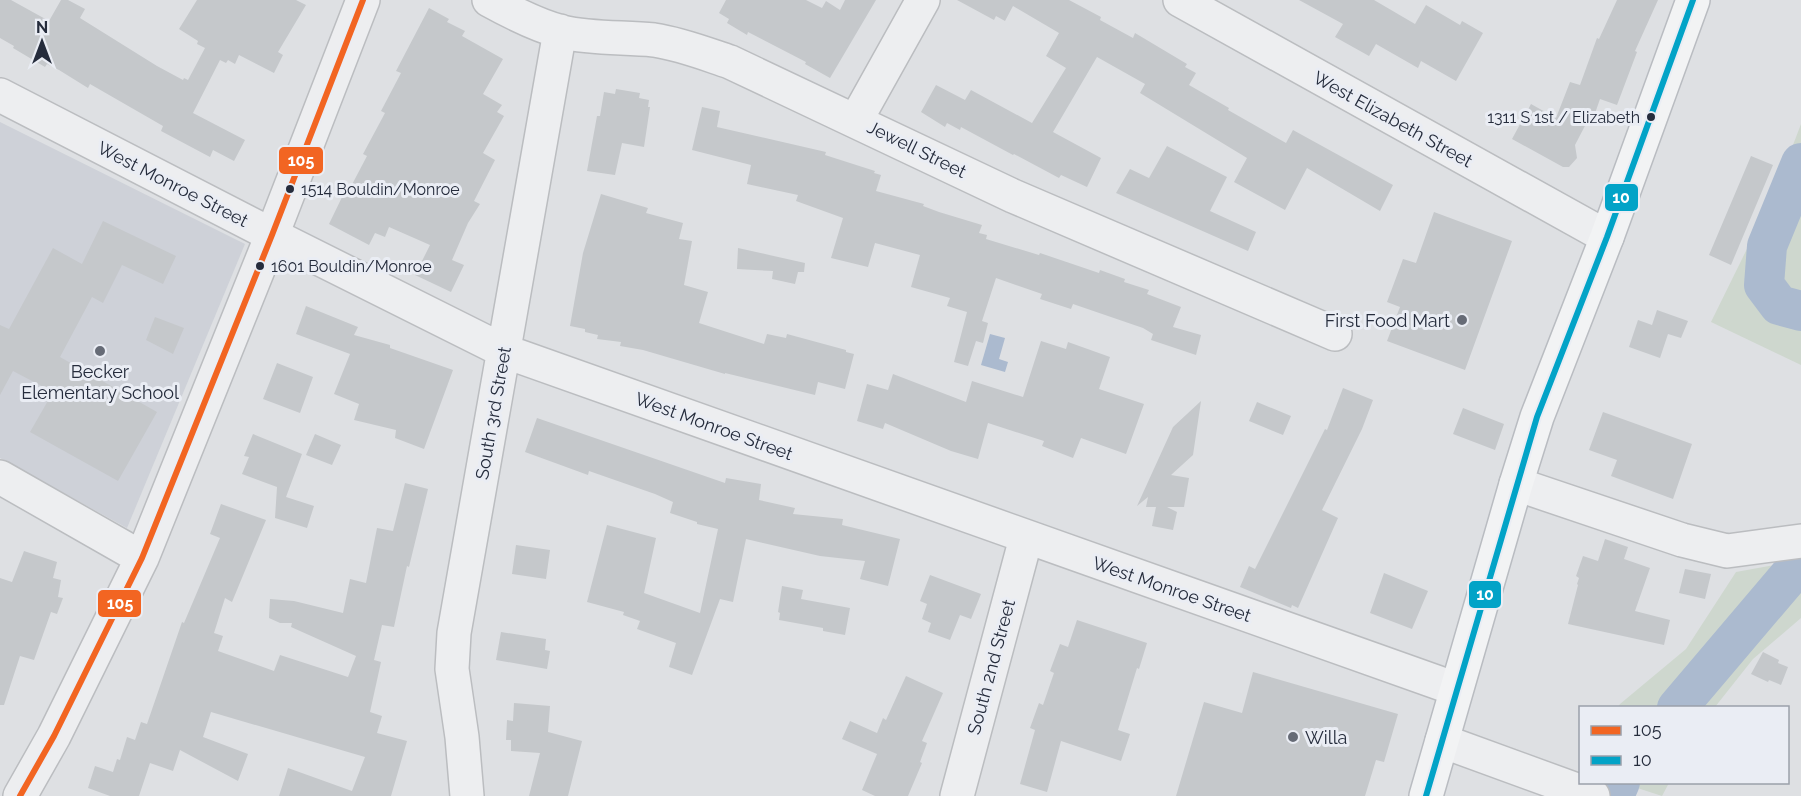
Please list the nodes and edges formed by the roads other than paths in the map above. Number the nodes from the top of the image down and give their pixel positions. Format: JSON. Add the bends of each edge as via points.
{"nodes":[{"id":1,"x":363,"y":0,"type":"edge"},
{"id":2,"x":489,"y":0,"type":"edge"},
{"id":3,"x":923,"y":0,"type":"edge"},
{"id":4,"x":1180,"y":0,"type":"edge"},
{"id":5,"x":1693,"y":0,"type":"edge"},
{"id":6,"x":560,"y":31,"type":"junction"},
{"id":7,"x":0,"y":95,"type":"edge"},
{"id":8,"x":856,"y":120,"type":"junction"},
{"id":9,"x":272,"y":235,"type":"junction"},
{"id":10,"x":1607,"y":237,"type":"junction"},
{"id":11,"x":1335,"y":334,"type":"dead end"},
{"id":12,"x":504,"y":351,"type":"junction"},
{"id":13,"x":0,"y":477,"type":"edge"},
{"id":14,"x":1516,"y":484,"type":"junction"},
{"id":15,"x":1026,"y":538,"type":"junction"},
{"id":16,"x":1801,"y":541,"type":"edge"},
{"id":17,"x":142,"y":558,"type":"junction"},
{"id":18,"x":1456,"y":689,"type":"junction"},
{"id":19,"x":1442,"y":741,"type":"junction"},
{"id":20,"x":20,"y":796,"type":"edge"},
{"id":21,"x":467,"y":796,"type":"edge"},
{"id":22,"x":957,"y":796,"type":"edge"},
{"id":23,"x":1426,"y":796,"type":"edge"},
{"id":24,"x":1593,"y":796,"type":"edge"}],
"edges":[{"from":1,"to":9,"type":"street"},
{"from":2,"to":6,"type":"street","name":"Jewell Street"},
{"from":3,"to":8,"type":"street"},
{"from":4,"to":10,"type":"street","name":"West Elizabeth Street"},
{"from":5,"to":10,"type":"main road"},
{"from":6,"to":8,"type":"street","name":"Jewell Street","via":[[596,38],[655,40],[691,48]]},
{"from":6,"to":12,"type":"street","name":"South 3rd Street"},
{"from":7,"to":9,"type":"street","name":"West Monroe Street"},
{"from":8,"to":11,"type":"street","name":"Jewell Street","via":[[1013,195]]},
{"from":9,"to":12,"type":"street","name":"West Monroe Street"},
{"from":9,"to":17,"type":"street"},
{"from":10,"to":14,"type":"main road"},
{"from":12,"to":15,"type":"street","name":"West Monroe Street"},
{"from":12,"to":21,"type":"street","name":"South 3rd Street","via":[[454,633],[452,669]]},
{"from":13,"to":17,"type":"street"},
{"from":14,"to":16,"type":"street","via":[[1682,540],[1727,551]]},
{"from":14,"to":18,"type":"main road"},
{"from":15,"to":18,"type":"street","name":"West Monroe Street"},
{"from":15,"to":22,"type":"street","name":"South 2nd Street"},
{"from":17,"to":20,"type":"street"},
{"from":18,"to":19,"type":"main road"},
{"from":19,"to":23,"type":"main road"},
{"from":19,"to":24,"type":"street"}]}
